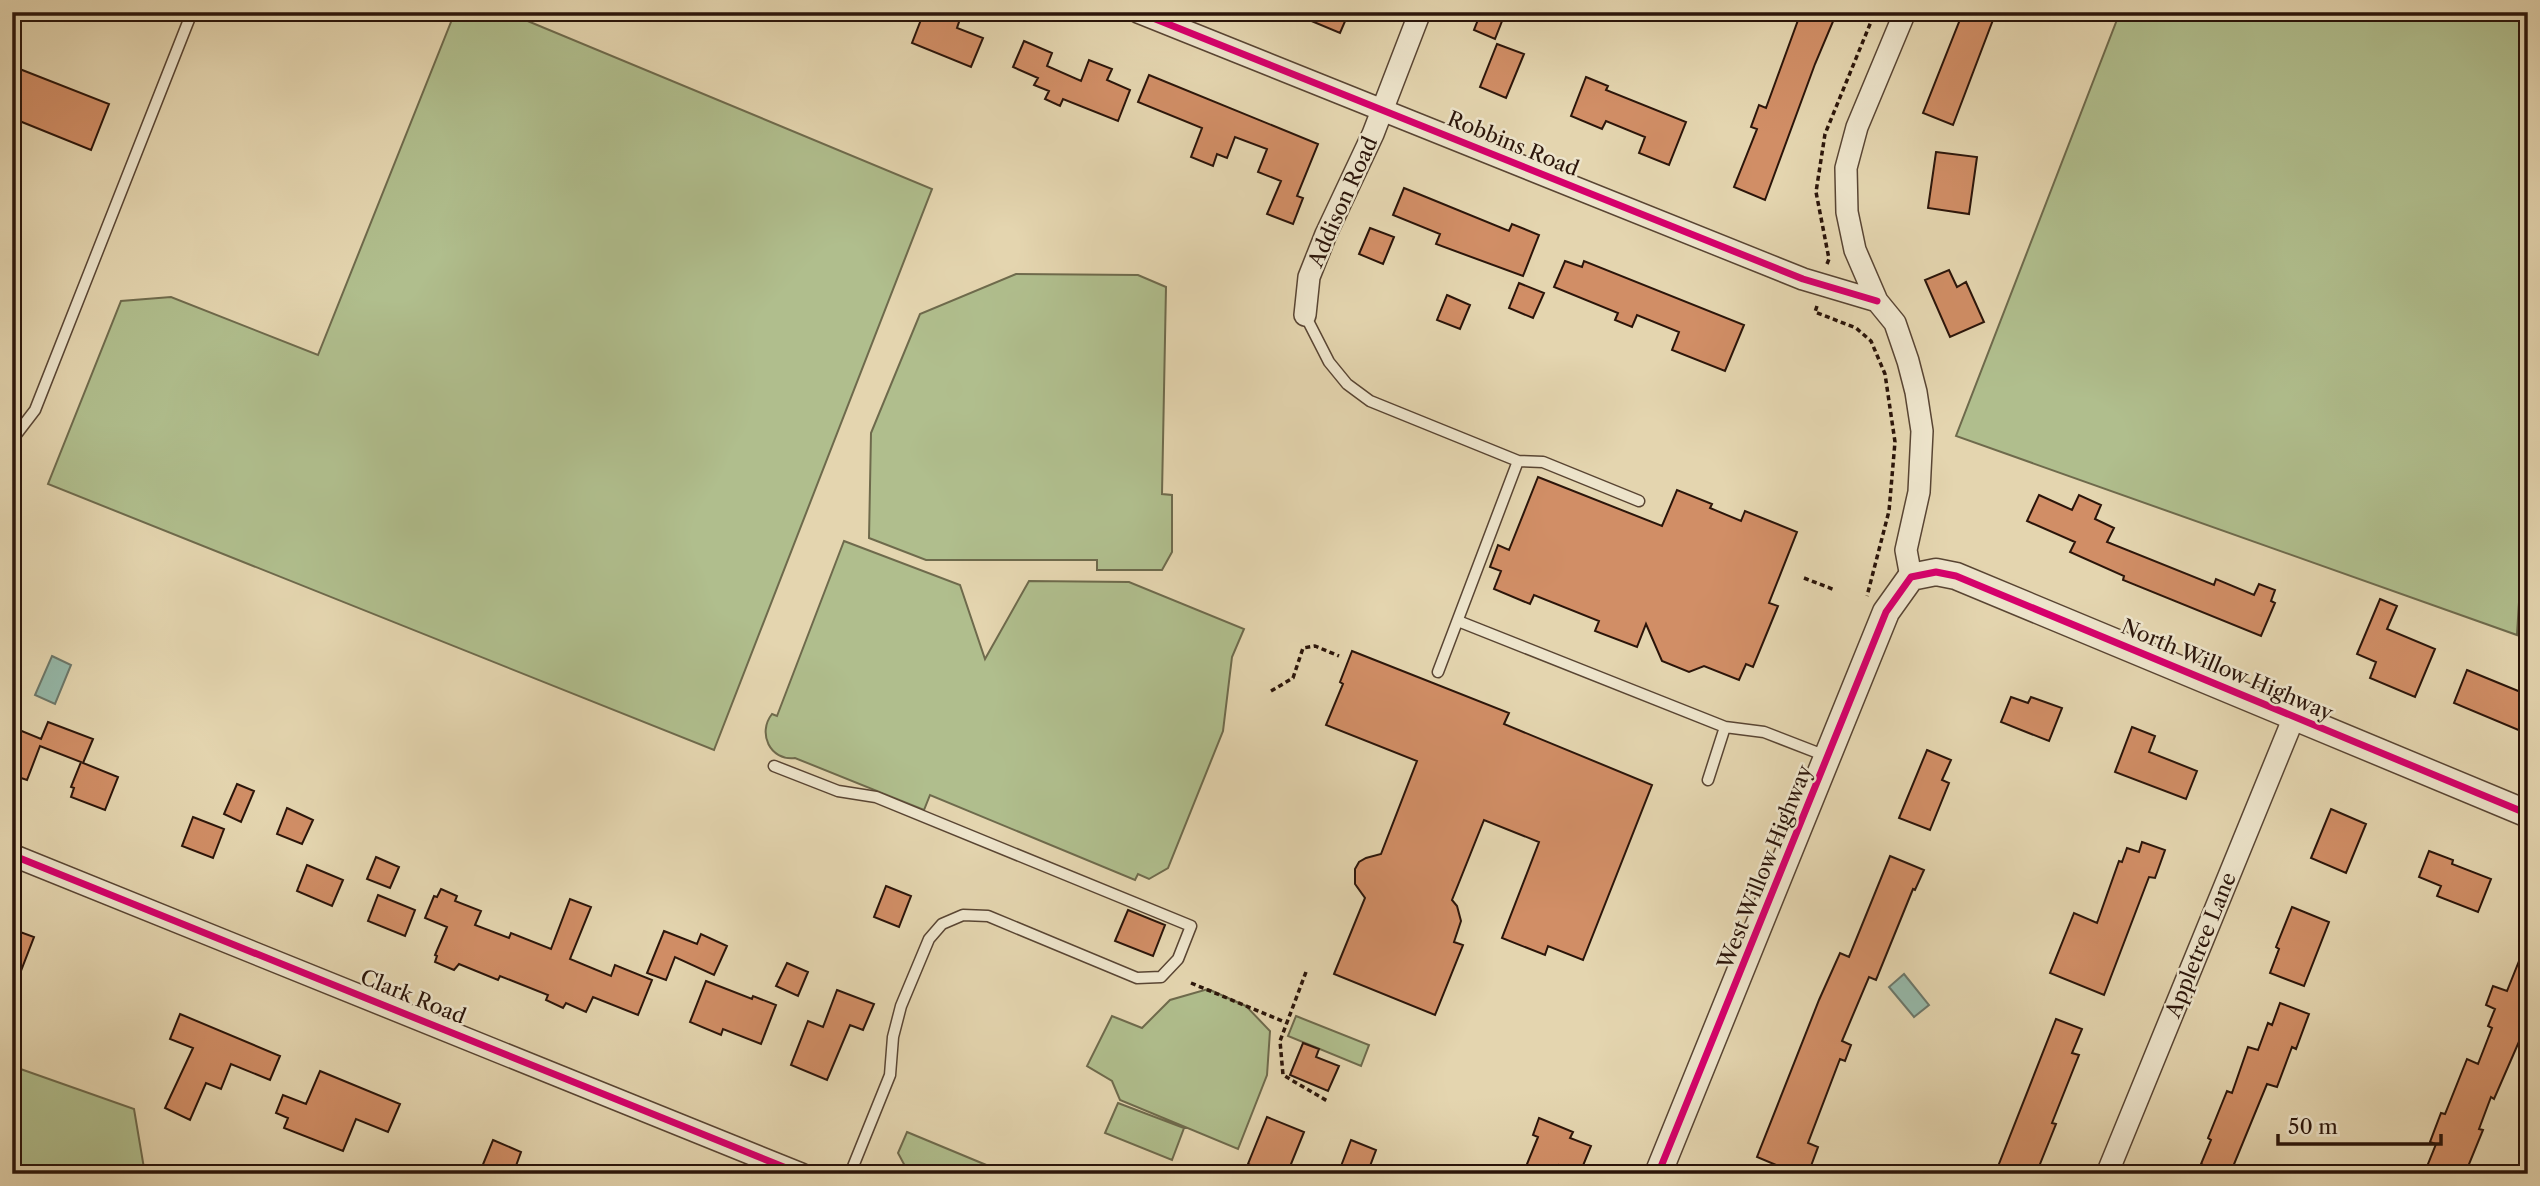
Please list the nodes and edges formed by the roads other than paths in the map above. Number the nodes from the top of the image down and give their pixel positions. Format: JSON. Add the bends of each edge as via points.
{"nodes":[{"id":1,"x":192,"y":12,"type":"edge"},
{"id":2,"x":1138,"y":12,"type":"edge"},
{"id":3,"x":1420,"y":12,"type":"edge"},
{"id":4,"x":1905,"y":12,"type":"edge"},
{"id":5,"x":1381,"y":110,"type":"junction"},
{"id":6,"x":1877,"y":301,"type":"junction"},
{"id":7,"x":1305,"y":315,"type":"joint"},
{"id":8,"x":12,"y":440,"type":"edge"},
{"id":9,"x":1518,"y":461,"type":"junction"},
{"id":10,"x":1639,"y":501,"type":"dead end"},
{"id":11,"x":1912,"y":577,"type":"junction"},
{"id":12,"x":1458,"y":621,"type":"junction"},
{"id":13,"x":1437,"y":673,"type":"dead end"},
{"id":14,"x":2294,"y":717,"type":"junction"},
{"id":15,"x":1725,"y":727,"type":"junction"},
{"id":16,"x":1829,"y":757,"type":"junction"},
{"id":17,"x":774,"y":766,"type":"dead end"},
{"id":18,"x":1708,"y":780,"type":"dead end"},
{"id":19,"x":2528,"y":814,"type":"edge"},
{"id":20,"x":12,"y":855,"type":"edge"},
{"id":21,"x":801,"y":1174,"type":"edge"},
{"id":22,"x":850,"y":1174,"type":"edge"},
{"id":23,"x":1658,"y":1174,"type":"edge"},
{"id":24,"x":2108,"y":1174,"type":"edge"}],
"edges":[{"from":1,"to":8,"type":"lane","via":[[35,410]]},
{"from":2,"to":5,"type":"street","name":"Robbins Road"},
{"from":3,"to":5,"type":"street","name":"Addison Road"},
{"from":4,"to":6,"type":"street","via":[[1857,127],[1846,168],[1847,212],[1855,250]]},
{"from":5,"to":6,"type":"street","name":"Robbins Road","via":[[1822,285]]},
{"from":5,"to":7,"type":"street","name":"Addison Road","via":[[1310,277]]},
{"from":6,"to":11,"type":"street","via":[[1895,323],[1909,361],[1922,431],[1919,492],[1906,550]]},
{"from":7,"to":9,"type":"lane","via":[[1329,362],[1347,384],[1370,401]]},
{"from":9,"to":10,"type":"lane","via":[[1543,462]]},
{"from":9,"to":12,"type":"lane"},
{"from":11,"to":14,"type":"street","name":"North Willow Highway","via":[[1936,572],[1956,576]]},
{"from":11,"to":16,"type":"street","name":"West Willow Highway","via":[[1886,612]]},
{"from":12,"to":13,"type":"lane"},
{"from":12,"to":15,"type":"lane"},
{"from":14,"to":19,"type":"street","name":"North Willow Highway"},
{"from":14,"to":24,"type":"street","name":"Appletree Lane"},
{"from":15,"to":16,"type":"lane","via":[[1764,733]]},
{"from":15,"to":18,"type":"lane"},
{"from":16,"to":23,"type":"street","name":"West Willow Highway"},
{"from":17,"to":22,"type":"lane","via":[[838,791],[876,797],[1191,926],[1178,959],[1161,977],[1137,978],[988,916],[963,915],[942,924],[929,939],[901,1006],[890,1075]]},
{"from":20,"to":21,"type":"street","name":"Clark Road"}]}
